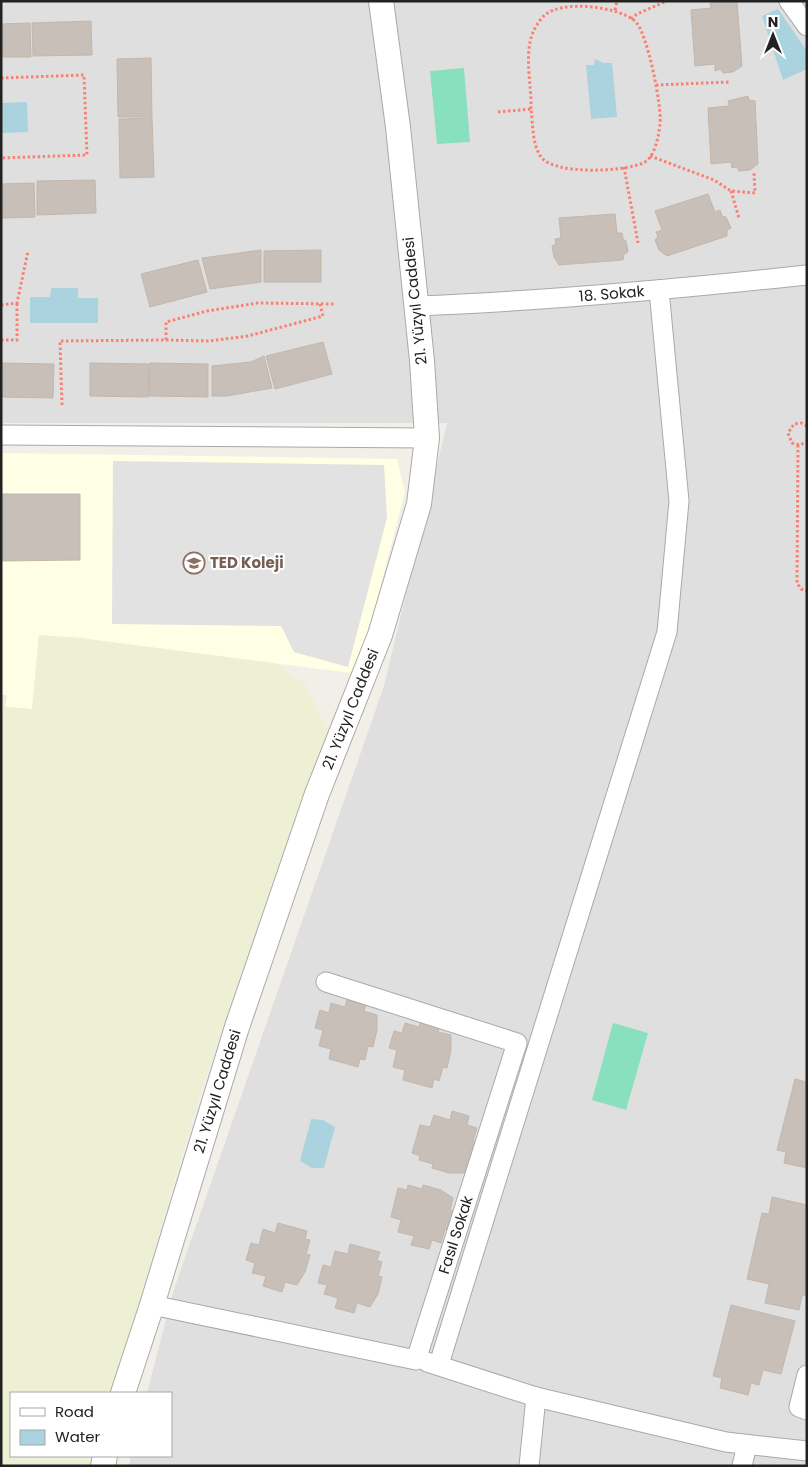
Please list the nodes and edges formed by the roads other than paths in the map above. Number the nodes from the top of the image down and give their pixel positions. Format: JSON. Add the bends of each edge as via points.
{"nodes":[{"id":1,"x":381,"y":1,"type":"edge"},
{"id":2,"x":789,"y":1,"type":"edge"},
{"id":3,"x":807,"y":26,"type":"edge"},
{"id":4,"x":807,"y":275,"type":"edge"},
{"id":5,"x":659,"y":290,"type":"junction"},
{"id":6,"x":416,"y":306,"type":"junction"},
{"id":7,"x":1,"y":435,"type":"edge"},
{"id":8,"x":427,"y":438,"type":"junction"},
{"id":9,"x":326,"y":982,"type":"dead end"},
{"id":10,"x":152,"y":1305,"type":"junction"},
{"id":11,"x":416,"y":1360,"type":"junction"},
{"id":12,"x":439,"y":1364,"type":"junction"},
{"id":13,"x":807,"y":1375,"type":"edge"},
{"id":14,"x":123,"y":1392,"type":"edge"},
{"id":15,"x":536,"y":1397,"type":"junction"},
{"id":16,"x":807,"y":1410,"type":"edge"},
{"id":17,"x":747,"y":1445,"type":"junction"},
{"id":18,"x":807,"y":1451,"type":"edge"},
{"id":19,"x":529,"y":1466,"type":"edge"},
{"id":20,"x":742,"y":1466,"type":"edge"}],
"edges":[{"from":1,"to":6,"type":"street","name":"21. Yüzyıl Caddesi","via":[[398,127]]},
{"from":2,"to":3,"type":"street"},
{"from":4,"to":5,"type":"street","name":"18. Sokak"},
{"from":5,"to":6,"type":"street","name":"18. Sokak"},
{"from":5,"to":12,"type":"street","via":[[679,501],[667,632]]},
{"from":6,"to":8,"type":"street","name":"21. Yüzyıl Caddesi"},
{"from":7,"to":8,"type":"street"},
{"from":8,"to":10,"type":"street","name":"21. Yüzyıl Caddesi","via":[[419,504],[380,635],[317,794],[240,1018]]},
{"from":9,"to":11,"type":"street","name":"Fasıl Sokak","via":[[517,1043]]},
{"from":10,"to":11,"type":"street"},
{"from":10,"to":14,"type":"street","name":"21. Yüzyıl Caddesi"},
{"from":11,"to":12,"type":"street"},
{"from":12,"to":15,"type":"street"},
{"from":13,"to":16,"type":"street","via":[[799,1407]]},
{"from":15,"to":17,"type":"street"},
{"from":15,"to":19,"type":"street"},
{"from":17,"to":18,"type":"street"},
{"from":17,"to":20,"type":"street"}]}
